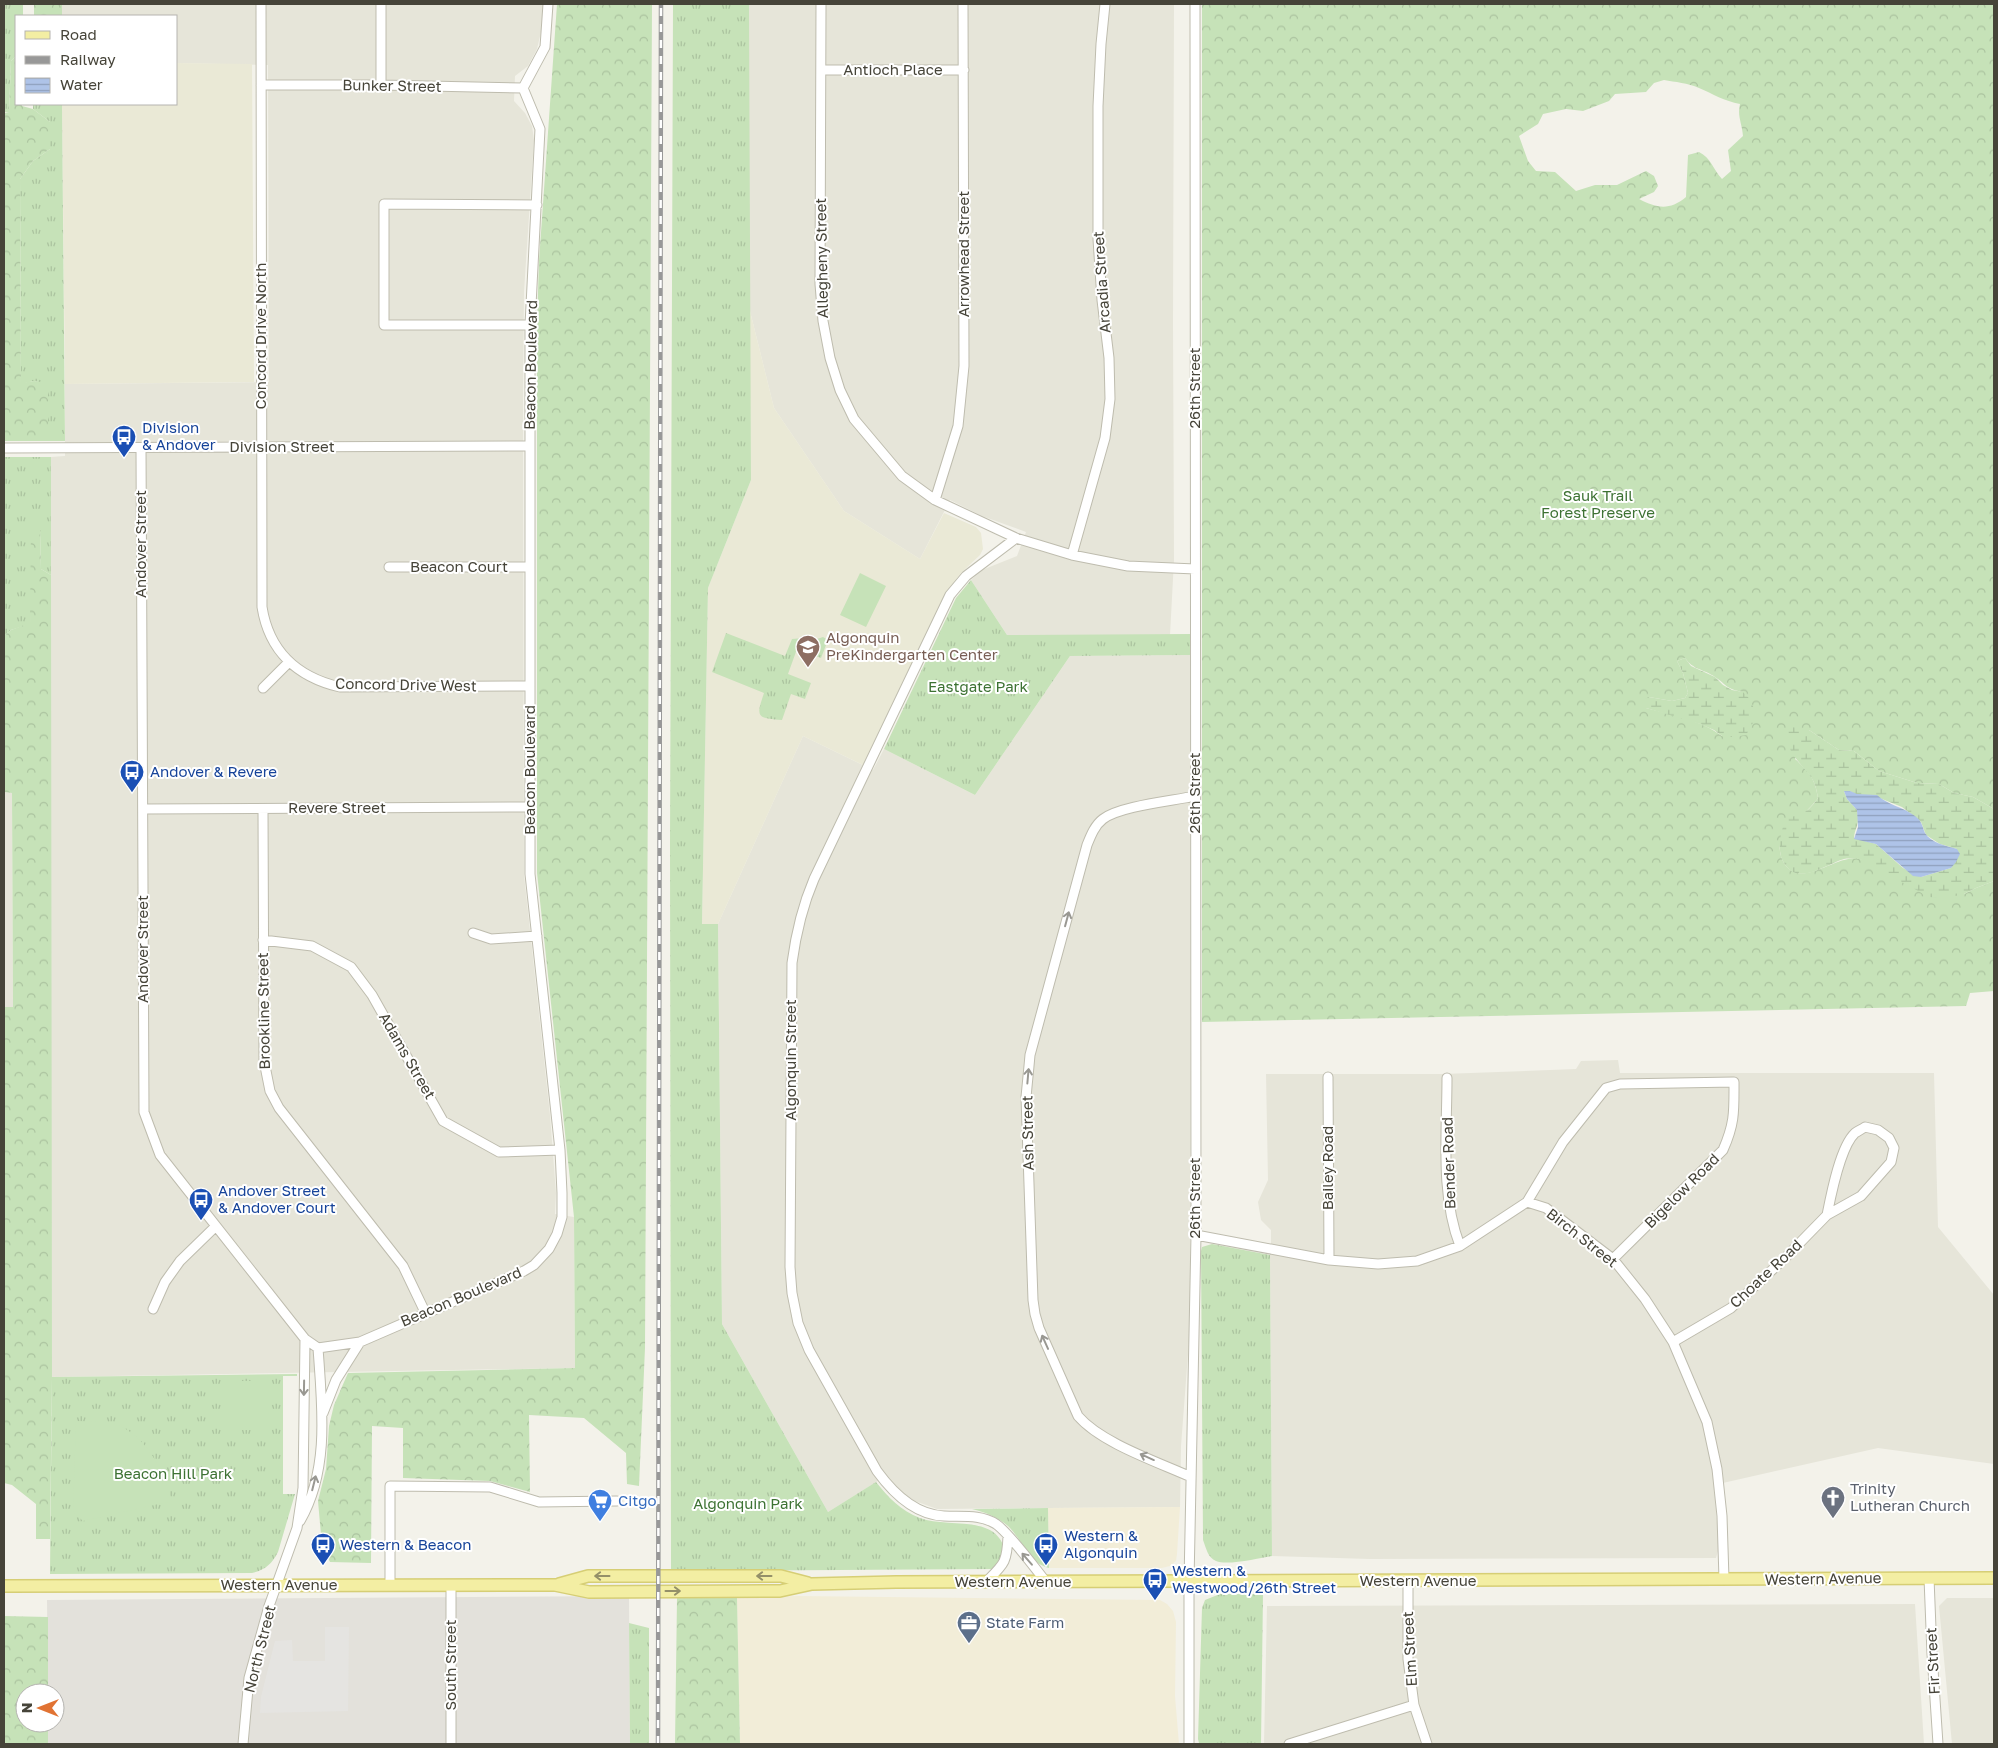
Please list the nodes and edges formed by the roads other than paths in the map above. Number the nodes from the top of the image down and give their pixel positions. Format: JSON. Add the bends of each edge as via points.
{"nodes":[{"id":1,"x":260,"y":4,"type":"edge"},
{"id":2,"x":381,"y":4,"type":"edge"},
{"id":3,"x":548,"y":4,"type":"edge"},
{"id":4,"x":821,"y":4,"type":"edge"},
{"id":5,"x":963,"y":4,"type":"edge"},
{"id":6,"x":1104,"y":4,"type":"edge"},
{"id":7,"x":1195,"y":4,"type":"edge"},
{"id":8,"x":821,"y":70,"type":"junction"},
{"id":9,"x":964,"y":70,"type":"junction"},
{"id":10,"x":381,"y":85,"type":"junction"},
{"id":11,"x":261,"y":86,"type":"junction"},
{"id":12,"x":523,"y":88,"type":"junction"},
{"id":13,"x":537,"y":205,"type":"junction"},
{"id":14,"x":530,"y":325,"type":"junction"},
{"id":15,"x":262,"y":446,"type":"junction"},
{"id":16,"x":530,"y":446,"type":"junction"},
{"id":17,"x":4,"y":448,"type":"edge"},
{"id":18,"x":141,"y":448,"type":"junction"},
{"id":19,"x":935,"y":500,"type":"junction"},
{"id":20,"x":1016,"y":538,"type":"junction"},
{"id":21,"x":1072,"y":555,"type":"junction"},
{"id":22,"x":389,"y":567,"type":"dead end"},
{"id":23,"x":530,"y":567,"type":"junction"},
{"id":24,"x":1195,"y":569,"type":"junction"},
{"id":25,"x":289,"y":662,"type":"junction"},
{"id":26,"x":530,"y":686,"type":"junction"},
{"id":27,"x":263,"y":688,"type":"dead end"},
{"id":28,"x":1195,"y":796,"type":"junction"},
{"id":29,"x":530,"y":807,"type":"junction"},
{"id":30,"x":143,"y":809,"type":"junction"},
{"id":31,"x":263,"y":809,"type":"junction"},
{"id":32,"x":473,"y":933,"type":"dead end"},
{"id":33,"x":537,"y":936,"type":"junction"},
{"id":34,"x":263,"y":940,"type":"junction"},
{"id":35,"x":1328,"y":1077,"type":"dead end"},
{"id":36,"x":1447,"y":1078,"type":"dead end"},
{"id":37,"x":560,"y":1150,"type":"junction"},
{"id":38,"x":1527,"y":1202,"type":"junction"},
{"id":39,"x":1827,"y":1215,"type":"junction"},
{"id":40,"x":216,"y":1226,"type":"junction"},
{"id":41,"x":1196,"y":1235,"type":"junction"},
{"id":42,"x":1460,"y":1246,"type":"junction"},
{"id":43,"x":1613,"y":1259,"type":"junction"},
{"id":44,"x":1329,"y":1260,"type":"junction"},
{"id":45,"x":153,"y":1309,"type":"dead end"},
{"id":46,"x":425,"y":1312,"type":"junction"},
{"id":47,"x":305,"y":1339,"type":"junction"},
{"id":48,"x":360,"y":1342,"type":"junction"},
{"id":49,"x":1673,"y":1342,"type":"junction"},
{"id":50,"x":318,"y":1348,"type":"junction"},
{"id":51,"x":323,"y":1413,"type":"junction"},
{"id":52,"x":1191,"y":1477,"type":"junction"},
{"id":53,"x":617,"y":1501,"type":"dead end"},
{"id":54,"x":297,"y":1528,"type":"junction"},
{"id":55,"x":1008,"y":1536,"type":"junction"},
{"id":56,"x":1929,"y":1578,"type":"junction"},
{"id":57,"x":1994,"y":1578,"type":"edge"},
{"id":58,"x":1724,"y":1580,"type":"junction"},
{"id":59,"x":1408,"y":1581,"type":"junction"},
{"id":60,"x":986,"y":1582,"type":"junction"},
{"id":61,"x":1046,"y":1582,"type":"junction"},
{"id":62,"x":1188,"y":1582,"type":"junction"},
{"id":63,"x":278,"y":1585,"type":"junction"},
{"id":64,"x":390,"y":1585,"type":"junction"},
{"id":65,"x":451,"y":1585,"type":"junction"},
{"id":66,"x":4,"y":1586,"type":"edge"},
{"id":67,"x":1414,"y":1705,"type":"junction"},
{"id":68,"x":243,"y":1744,"type":"edge"},
{"id":69,"x":452,"y":1744,"type":"edge"},
{"id":70,"x":1189,"y":1744,"type":"edge"},
{"id":71,"x":1289,"y":1744,"type":"edge"},
{"id":72,"x":1427,"y":1744,"type":"edge"},
{"id":73,"x":1938,"y":1744,"type":"edge"}],
"edges":[{"from":1,"to":11,"type":"street","name":"Concord Drive North"},
{"from":2,"to":10,"type":"street"},
{"from":3,"to":12,"type":"street","via":[[545,47]]},
{"from":4,"to":8,"type":"street","name":"Allegheny Street"},
{"from":5,"to":9,"type":"street","name":"Arrowhead Street"},
{"from":6,"to":21,"type":"street","name":"Arcadia Street","via":[[1098,106],[1098,239],[1110,399],[1105,438]]},
{"from":7,"to":24,"type":"street","name":"26th Street"},
{"from":8,"to":9,"type":"street","name":"Antioch Place"},
{"from":8,"to":19,"type":"street","name":"Allegheny Street","via":[[820,284],[830,358],[854,419],[902,476]]},
{"from":9,"to":19,"type":"street","name":"Arrowhead Street","via":[[964,366],[958,426]]},
{"from":10,"to":11,"type":"street","name":"Bunker Street"},
{"from":10,"to":12,"type":"street","name":"Bunker Street"},
{"from":11,"to":15,"type":"street","name":"Concord Drive North"},
{"from":12,"to":13,"type":"street","name":"Beacon Boulevard","via":[[540,129]]},
{"from":13,"to":14,"type":"street","name":"Beacon Boulevard"},
{"from":13,"to":14,"type":"street","via":[[384,204],[384,325]]},
{"from":14,"to":16,"type":"street","name":"Beacon Boulevard"},
{"from":15,"to":16,"type":"street","name":"Division Street"},
{"from":15,"to":18,"type":"street","name":"Division Street"},
{"from":15,"to":25,"type":"street","name":"Concord Drive North","via":[[262,607],[272,640]]},
{"from":16,"to":23,"type":"street","name":"Beacon Boulevard"},
{"from":17,"to":18,"type":"street","name":"Division Street"},
{"from":18,"to":30,"type":"street","name":"Andover Street"},
{"from":19,"to":20,"type":"street","name":"Allegheny Street"},
{"from":20,"to":21,"type":"street","name":"Allegheny Street"},
{"from":20,"to":55,"type":"street","name":"Algonquin Street","via":[[966,576],[950,595],[814,879],[802,907],[792,963],[790,1266],[798,1323],[808,1350],[890,1489],[923,1511],[942,1516],[978,1516],[997,1525]]},
{"from":21,"to":24,"type":"street","name":"Allegheny Street","via":[[1128,566]]},
{"from":22,"to":23,"type":"street","name":"Beacon Court"},
{"from":23,"to":26,"type":"street","name":"Beacon Boulevard"},
{"from":24,"to":28,"type":"street","name":"26th Street"},
{"from":25,"to":26,"type":"street","name":"Concord Drive West","via":[[314,680],[340,687]]},
{"from":25,"to":27,"type":"street"},
{"from":26,"to":29,"type":"street","name":"Beacon Boulevard"},
{"from":28,"to":41,"type":"street","name":"26th Street"},
{"from":52,"to":28,"type":"street","name":"Ash Street","one_way":true,"via":[[1102,1437],[1087,1426],[1078,1416],[1039,1328],[1033,1300],[1026,1097],[1030,1055],[1093,830],[1115,812]]},
{"from":29,"to":31,"type":"street","name":"Revere Street"},
{"from":29,"to":33,"type":"street","name":"Beacon Boulevard","via":[[530,874]]},
{"from":30,"to":31,"type":"street","name":"Revere Street"},
{"from":30,"to":40,"type":"street","name":"Andover Street","via":[[144,1112],[160,1155]]},
{"from":31,"to":34,"type":"street","name":"Brookline Street"},
{"from":32,"to":33,"type":"street","via":[[491,939]]},
{"from":33,"to":37,"type":"street","name":"Beacon Boulevard"},
{"from":34,"to":37,"type":"street","name":"Adams Street","via":[[312,946],[351,967],[372,995],[443,1121],[499,1152]]},
{"from":34,"to":46,"type":"street","name":"Brookline Street","via":[[264,1061],[270,1091],[279,1108],[403,1266]]},
{"from":35,"to":44,"type":"street","name":"Bailey Road"},
{"from":36,"to":42,"type":"street","name":"Bender Road","via":[[1448,1197]]},
{"from":37,"to":46,"type":"street","name":"Beacon Boulevard","via":[[562,1217],[549,1249],[524,1271]]},
{"from":38,"to":42,"type":"street"},
{"from":38,"to":43,"type":"street","name":"Birch Street","via":[[1546,1208]]},
{"from":38,"to":43,"type":"street","name":"Bigelow Road","via":[[1563,1142],[1606,1088],[1620,1084],[1734,1082],[1732,1130],[1723,1150]]},
{"from":39,"to":39,"type":"street","name":"Choate Road","via":[[1861,1196],[1891,1162],[1894,1148],[1889,1138],[1878,1130],[1865,1127],[1855,1133],[1847,1144]]},
{"from":39,"to":49,"type":"street","name":"Choate Road","via":[[1731,1308]]},
{"from":40,"to":45,"type":"street","via":[[180,1261],[165,1282]]},
{"from":40,"to":47,"type":"street","name":"Andover Street"},
{"from":41,"to":44,"type":"street"},
{"from":41,"to":52,"type":"street","name":"26th Street"},
{"from":42,"to":44,"type":"street","via":[[1417,1261],[1378,1264]]},
{"from":43,"to":49,"type":"street","name":"Birch Street"},
{"from":46,"to":48,"type":"street","name":"Beacon Boulevard"},
{"from":47,"to":50,"type":"street","name":"Andover Street"},
{"from":47,"to":54,"type":"street","one_way":true,"via":[[303,1488]]},
{"from":48,"to":50,"type":"street"},
{"from":48,"to":51,"type":"street","via":[[336,1380]]},
{"from":49,"to":58,"type":"street","name":"Birch Street","via":[[1707,1422],[1722,1516]]},
{"from":50,"to":51,"type":"street"},
{"from":54,"to":51,"type":"street","one_way":true,"via":[[309,1507],[321,1456]]},
{"from":52,"to":62,"type":"street","name":"26th Street"},
{"from":53,"to":64,"type":"street","via":[[539,1502],[490,1487],[390,1486]]},
{"from":54,"to":63,"type":"street"},
{"from":55,"to":60,"type":"street","via":[[1007,1556]]},
{"from":61,"to":55,"type":"street","name":"Algonquin Street","one_way":true},
{"from":56,"to":57,"type":"main road","name":"Western Avenue"},
{"from":56,"to":58,"type":"main road","name":"Western Avenue"},
{"from":56,"to":73,"type":"street","name":"Fir Street"},
{"from":58,"to":59,"type":"main road","name":"Western Avenue"},
{"from":59,"to":62,"type":"main road","name":"Western Avenue"},
{"from":59,"to":67,"type":"street","name":"Elm Street","via":[[1408,1659]]},
{"from":60,"to":61,"type":"main road","name":"Western Avenue"},
{"from":60,"to":65,"type":"main road","name":"Western Avenue","via":[[812,1584],[781,1576],[588,1576],[555,1586]]},
{"from":61,"to":62,"type":"main road","name":"Western Avenue"},
{"from":62,"to":70,"type":"street","name":"26th Street"},
{"from":63,"to":64,"type":"main road","name":"Western Avenue"},
{"from":63,"to":66,"type":"main road","name":"Western Avenue"},
{"from":63,"to":68,"type":"street","name":"North Street","via":[[269,1606],[250,1678]]},
{"from":64,"to":65,"type":"main road","name":"Western Avenue"},
{"from":65,"to":69,"type":"street","name":"South Street"},
{"from":67,"to":71,"type":"street"},
{"from":67,"to":72,"type":"street","name":"Elm Street"}]}
